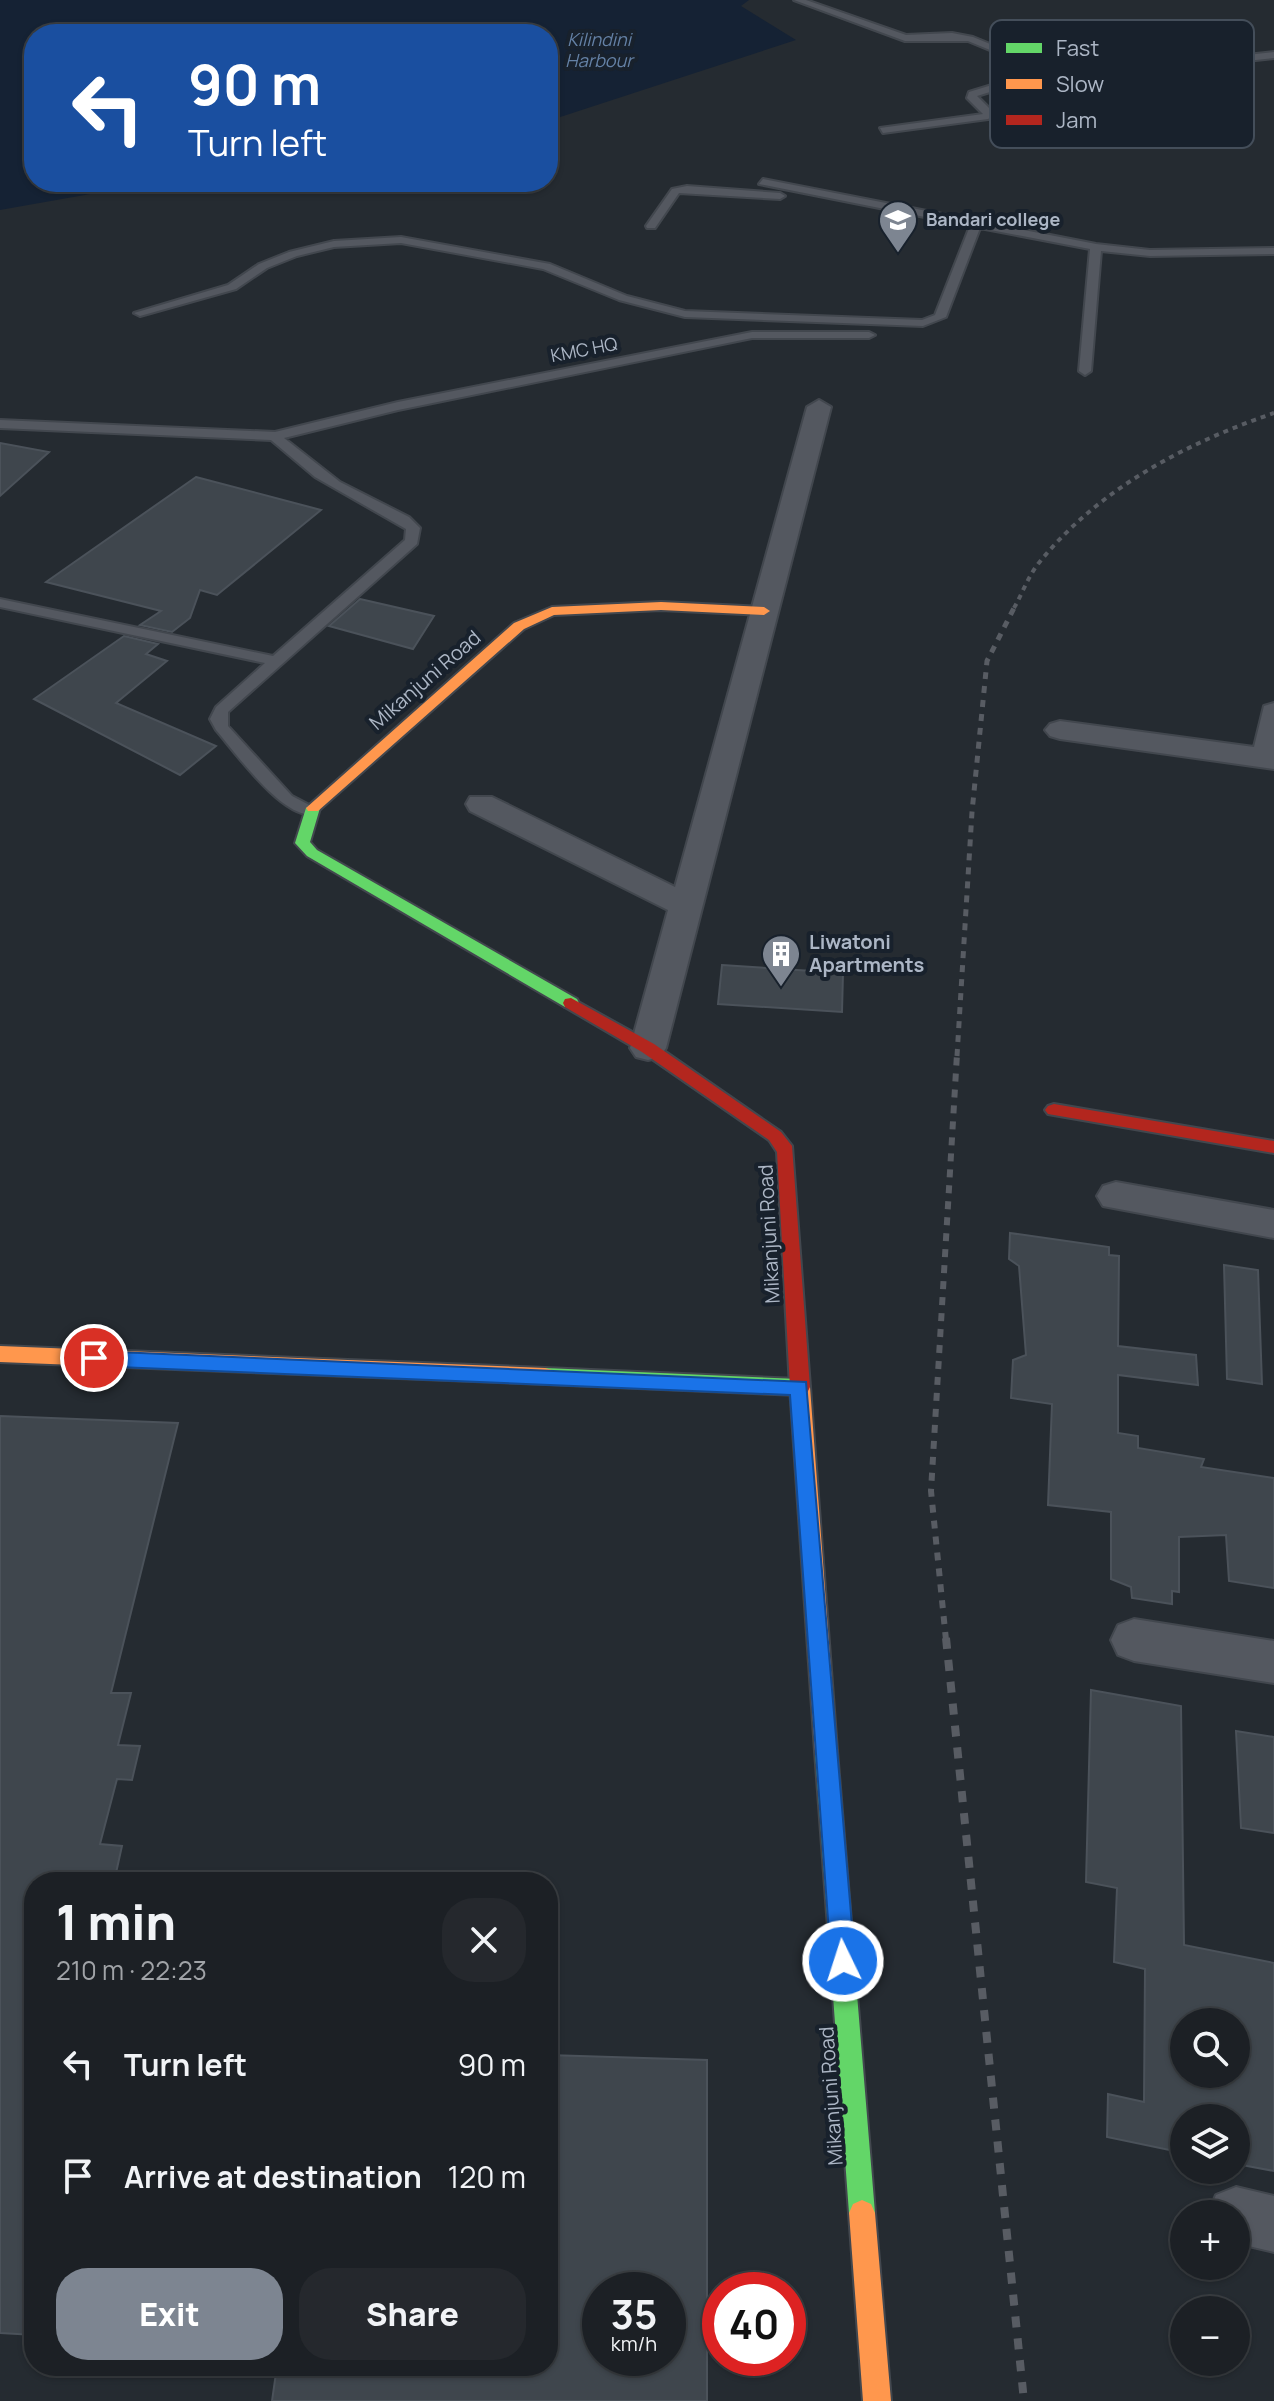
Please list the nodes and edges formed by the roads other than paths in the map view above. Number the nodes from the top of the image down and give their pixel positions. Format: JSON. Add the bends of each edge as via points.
{"nodes":[{"id":1,"x":798,"y":0,"type":"edge"},
{"id":2,"x":990,"y":47,"type":"edge"},
{"id":3,"x":1274,"y":55,"type":"edge"},
{"id":4,"x":1254,"y":57,"type":"edge"},
{"id":5,"x":990,"y":89,"type":"edge"},
{"id":6,"x":990,"y":114,"type":"edge"},
{"id":7,"x":990,"y":114,"type":"edge"},
{"id":8,"x":883,"y":130,"type":"dead end"},
{"id":9,"x":763,"y":182,"type":"dead end"},
{"id":10,"x":848,"y":199,"type":"junction"},
{"id":11,"x":976,"y":225,"type":"junction"},
{"id":12,"x":651,"y":226,"type":"dead end"},
{"id":13,"x":1096,"y":247,"type":"junction"},
{"id":14,"x":1274,"y":251,"type":"edge"},
{"id":15,"x":140,"y":313,"type":"dead end"},
{"id":16,"x":902,"y":325,"type":"junction"},
{"id":17,"x":1085,"y":371,"type":"dead end"},
{"id":18,"x":819,"y":407,"type":"dead end"},
{"id":19,"x":0,"y":424,"type":"edge"},
{"id":20,"x":275,"y":436,"type":"junction"},
{"id":21,"x":0,"y":603,"type":"edge"},
{"id":22,"x":764,"y":611,"type":"junction"},
{"id":23,"x":275,"y":661,"type":"junction"},
{"id":24,"x":1274,"y":712,"type":"edge"},
{"id":25,"x":1060,"y":730,"type":"dead end"},
{"id":26,"x":1270,"y":759,"type":"edge"},
{"id":27,"x":481,"y":804,"type":"dead end"},
{"id":28,"x":309,"y":811,"type":"junction"},
{"id":29,"x":686,"y":906,"type":"junction"},
{"id":30,"x":648,"y":1048,"type":"junction"},
{"id":31,"x":1054,"y":1110,"type":"dead end"},
{"id":32,"x":1274,"y":1147,"type":"edge"},
{"id":33,"x":1116,"y":1196,"type":"dead end"},
{"id":34,"x":1274,"y":1224,"type":"edge"},
{"id":35,"x":0,"y":1354,"type":"edge"},
{"id":36,"x":799,"y":1387,"type":"junction"},
{"id":37,"x":1134,"y":1640,"type":"dead end"},
{"id":38,"x":1274,"y":1662,"type":"edge"},
{"id":39,"x":1250,"y":2219,"type":"edge"},
{"id":40,"x":1274,"y":2224,"type":"edge"},
{"id":41,"x":877,"y":2401,"type":"edge"}],
"edges":[{"from":1,"to":2,"type":"lane","via":[[905,38],[952,36]]},
{"from":3,"to":4,"type":"lane"},
{"from":5,"to":7,"type":"lane","via":[[975,91],[972,98]]},
{"from":6,"to":8,"type":"lane"},
{"from":9,"to":10,"type":"lane"},
{"from":10,"to":11,"type":"lane"},
{"from":10,"to":12,"type":"lane","via":[[687,189],[676,191]]},
{"from":11,"to":13,"type":"lane"},
{"from":11,"to":16,"type":"lane","via":[[940,317]]},
{"from":13,"to":14,"type":"lane","via":[[1150,253]]},
{"from":13,"to":17,"type":"lane"},
{"from":15,"to":16,"type":"lane","via":[[232,287],[293,254],[334,244],[401,240],[546,266],[623,298],[685,314]]},
{"from":16,"to":20,"type":"lane","name":"KMC HQ","via":[[860,336],[752,335]]},
{"from":18,"to":22,"type":"street"},
{"from":19,"to":20,"type":"lane","name":"KMC HQ"},
{"from":20,"to":23,"type":"lane","via":[[327,483],[413,528],[412,541]]},
{"from":21,"to":23,"type":"lane"},
{"from":22,"to":28,"type":"street","name":"Mikanjuni Road","via":[[661,606],[552,611],[519,626]]},
{"from":22,"to":29,"type":"street"},
{"from":23,"to":28,"type":"lane","via":[[221,710],[218,719],[286,799]]},
{"from":24,"to":26,"type":"street"},
{"from":25,"to":26,"type":"street"},
{"from":27,"to":29,"type":"street"},
{"from":28,"to":30,"type":"street","name":"Mikanjuni Road","via":[[302,843],[312,853]]},
{"from":29,"to":30,"type":"street"},
{"from":30,"to":36,"type":"street","name":"Mikanjuni Road","via":[[775,1136],[786,1151]]},
{"from":31,"to":32,"type":"street"},
{"from":33,"to":34,"type":"street"},
{"from":35,"to":36,"type":"street"},
{"from":36,"to":41,"type":"street","name":"Mikanjuni Road"},
{"from":37,"to":38,"type":"street"},
{"from":39,"to":40,"type":"street"}]}
